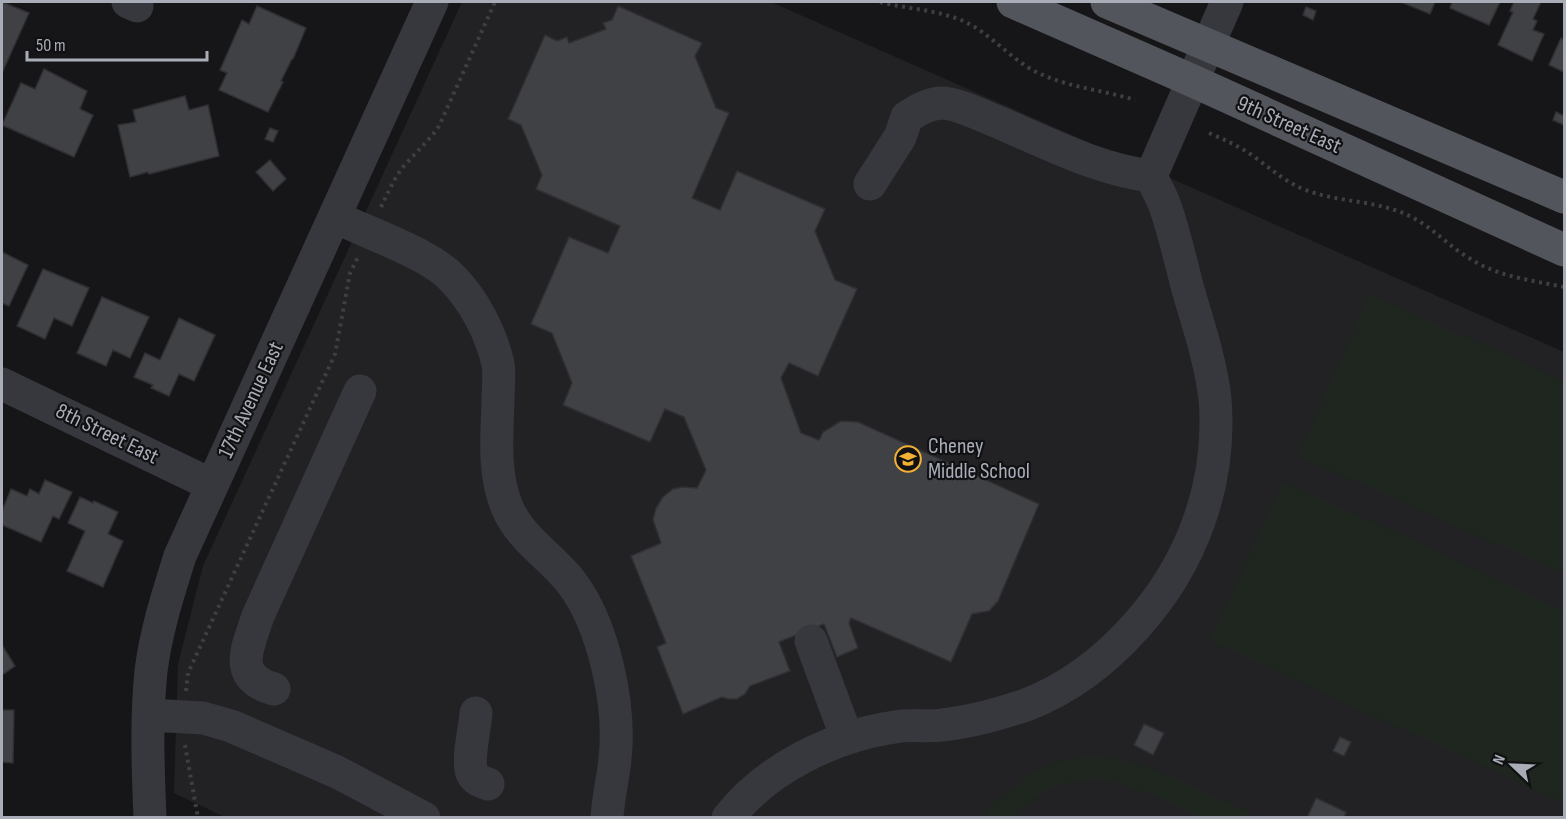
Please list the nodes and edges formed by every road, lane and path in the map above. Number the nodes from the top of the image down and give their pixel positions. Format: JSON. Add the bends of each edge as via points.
{"nodes":[{"id":1,"x":432,"y":2,"type":"edge"},
{"id":2,"x":495,"y":2,"type":"edge"},
{"id":3,"x":880,"y":2,"type":"edge"},
{"id":4,"x":1013,"y":2,"type":"edge"},
{"id":5,"x":1107,"y":2,"type":"edge"},
{"id":6,"x":1227,"y":2,"type":"edge"},
{"id":7,"x":1208,"y":45,"type":"junction"},
{"id":8,"x":1193,"y":81,"type":"junction"},
{"id":9,"x":1135,"y":100,"type":"dead end"},
{"id":10,"x":1209,"y":133,"type":"dead end"},
{"id":11,"x":1151,"y":176,"type":"junction"},
{"id":12,"x":870,"y":184,"type":"dead end"},
{"id":13,"x":1564,"y":197,"type":"edge"},
{"id":14,"x":376,"y":216,"type":"dead end"},
{"id":15,"x":335,"y":218,"type":"junction"},
{"id":16,"x":361,"y":250,"type":"dead end"},
{"id":17,"x":1564,"y":250,"type":"edge"},
{"id":18,"x":1564,"y":286,"type":"edge"},
{"id":19,"x":2,"y":384,"type":"edge"},
{"id":20,"x":360,"y":391,"type":"dead end"},
{"id":21,"x":212,"y":485,"type":"junction"},
{"id":22,"x":811,"y":642,"type":"dead end"},
{"id":23,"x":274,"y":689,"type":"dead end"},
{"id":24,"x":185,"y":695,"type":"dead end"},
{"id":25,"x":476,"y":713,"type":"dead end"},
{"id":26,"x":148,"y":715,"type":"junction"},
{"id":27,"x":847,"y":738,"type":"junction"},
{"id":28,"x":185,"y":742,"type":"dead end"},
{"id":29,"x":488,"y":784,"type":"dead end"},
{"id":30,"x":150,"y":818,"type":"edge"},
{"id":31,"x":198,"y":818,"type":"edge"},
{"id":32,"x":424,"y":818,"type":"edge"},
{"id":33,"x":607,"y":818,"type":"edge"},
{"id":34,"x":728,"y":818,"type":"edge"}],
"edges":[{"from":1,"to":15,"type":"street","name":"17th Avenue East"},
{"from":2,"to":14,"type":"path","via":[[439,126],[399,173]]},
{"from":3,"to":9,"type":"path","via":[[962,21],[987,34],[1030,68],[1053,79]]},
{"from":4,"to":8,"type":"main road","name":"9th Street East"},
{"from":5,"to":7,"type":"main road","name":"9th Street East"},
{"from":6,"to":7,"type":"street"},
{"from":7,"to":8,"type":"street"},
{"from":7,"to":13,"type":"main road","name":"9th Street East"},
{"from":8,"to":11,"type":"street"},
{"from":8,"to":17,"type":"main road","name":"9th Street East"},
{"from":10,"to":18,"type":"path","via":[[1233,143],[1277,175],[1303,188],[1371,202],[1417,220],[1469,259],[1492,271]]},
{"from":11,"to":12,"type":"street","via":[[1098,164],[970,110],[942,103],[923,107],[907,117],[900,137]]},
{"from":11,"to":27,"type":"street","via":[[1165,206],[1207,357],[1215,408],[1216,439],[1203,513],[1167,588],[1114,650],[1056,692],[984,717],[942,725],[896,726]]},
{"from":15,"to":21,"type":"street","name":"17th Avenue East"},
{"from":15,"to":33,"type":"street","via":[[423,257],[451,276],[486,328],[498,366],[496,474],[506,506],[516,526],[579,592],[606,660],[616,730]]},
{"from":16,"to":24,"type":"path","via":[[350,273],[335,354],[188,673]]},
{"from":19,"to":21,"type":"street","name":"8th Street East"},
{"from":20,"to":23,"type":"street","via":[[262,606],[249,644],[249,675],[260,685]]},
{"from":21,"to":26,"type":"street","name":"17th Avenue East","via":[[180,556],[161,617]]},
{"from":22,"to":27,"type":"street"},
{"from":25,"to":29,"type":"street","via":[[472,773],[478,781]]},
{"from":26,"to":30,"type":"street","name":"17th Avenue East"},
{"from":26,"to":32,"type":"street","via":[[203,718],[231,726],[337,772]]},
{"from":27,"to":34,"type":"street","via":[[798,758],[740,802]]},
{"from":28,"to":31,"type":"path"}]}
